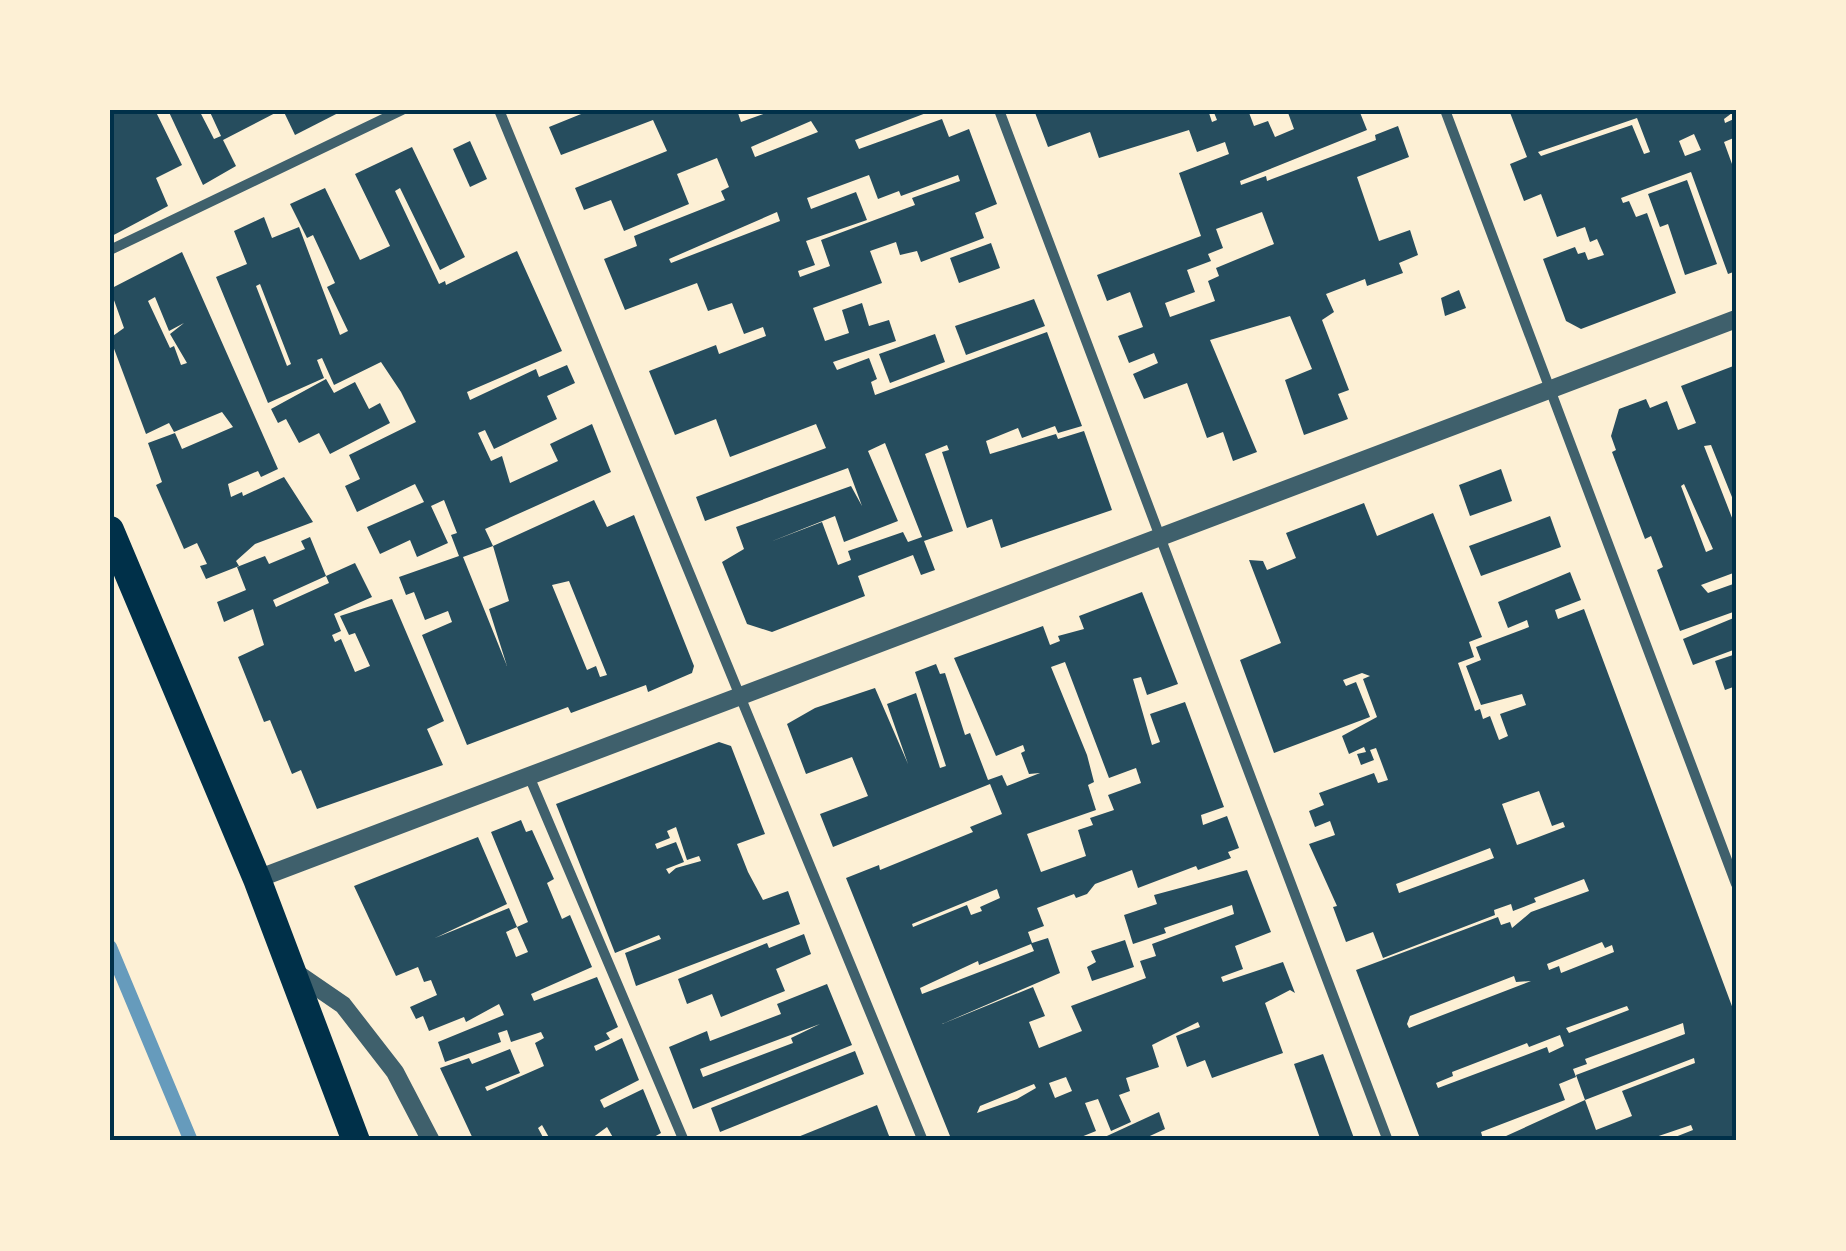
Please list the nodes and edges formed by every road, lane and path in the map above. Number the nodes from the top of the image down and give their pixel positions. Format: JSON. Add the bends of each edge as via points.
{"nodes":[{"id":1,"x":402,"y":110,"type":"edge"},
{"id":2,"x":499,"y":110,"type":"edge"},
{"id":3,"x":999,"y":110,"type":"edge"},
{"id":4,"x":1445,"y":110,"type":"edge"},
{"id":5,"x":110,"y":250,"type":"edge"},
{"id":6,"x":1736,"y":319,"type":"edge"},
{"id":7,"x":1550,"y":392,"type":"junction"},
{"id":8,"x":110,"y":530,"type":"edge"},
{"id":9,"x":1161,"y":538,"type":"junction"},
{"id":10,"x":742,"y":696,"type":"junction"},
{"id":11,"x":529,"y":776,"type":"junction"},
{"id":12,"x":257,"y":879,"type":"junction"},
{"id":13,"x":1736,"y":884,"type":"edge"},
{"id":14,"x":290,"y":969,"type":"junction"},
{"id":15,"x":356,"y":1141,"type":"edge"},
{"id":16,"x":432,"y":1141,"type":"edge"},
{"id":17,"x":684,"y":1141,"type":"edge"},
{"id":18,"x":923,"y":1141,"type":"edge"},
{"id":19,"x":1388,"y":1141,"type":"edge"}],
"edges":[{"from":1,"to":5,"type":"street"},
{"from":2,"to":10,"type":"street"},
{"from":3,"to":9,"type":"street"},
{"from":4,"to":7,"type":"street"},
{"from":6,"to":7,"type":"street"},
{"from":7,"to":9,"type":"street"},
{"from":7,"to":13,"type":"street"},
{"from":8,"to":12,"type":"highway"},
{"from":9,"to":10,"type":"street"},
{"from":9,"to":19,"type":"street"},
{"from":10,"to":11,"type":"street"},
{"from":10,"to":18,"type":"street"},
{"from":11,"to":12,"type":"street"},
{"from":11,"to":17,"type":"street"},
{"from":12,"to":14,"type":"highway"},
{"from":14,"to":15,"type":"highway"},
{"from":14,"to":16,"type":"street","via":[[343,1005],[395,1072]]}]}
